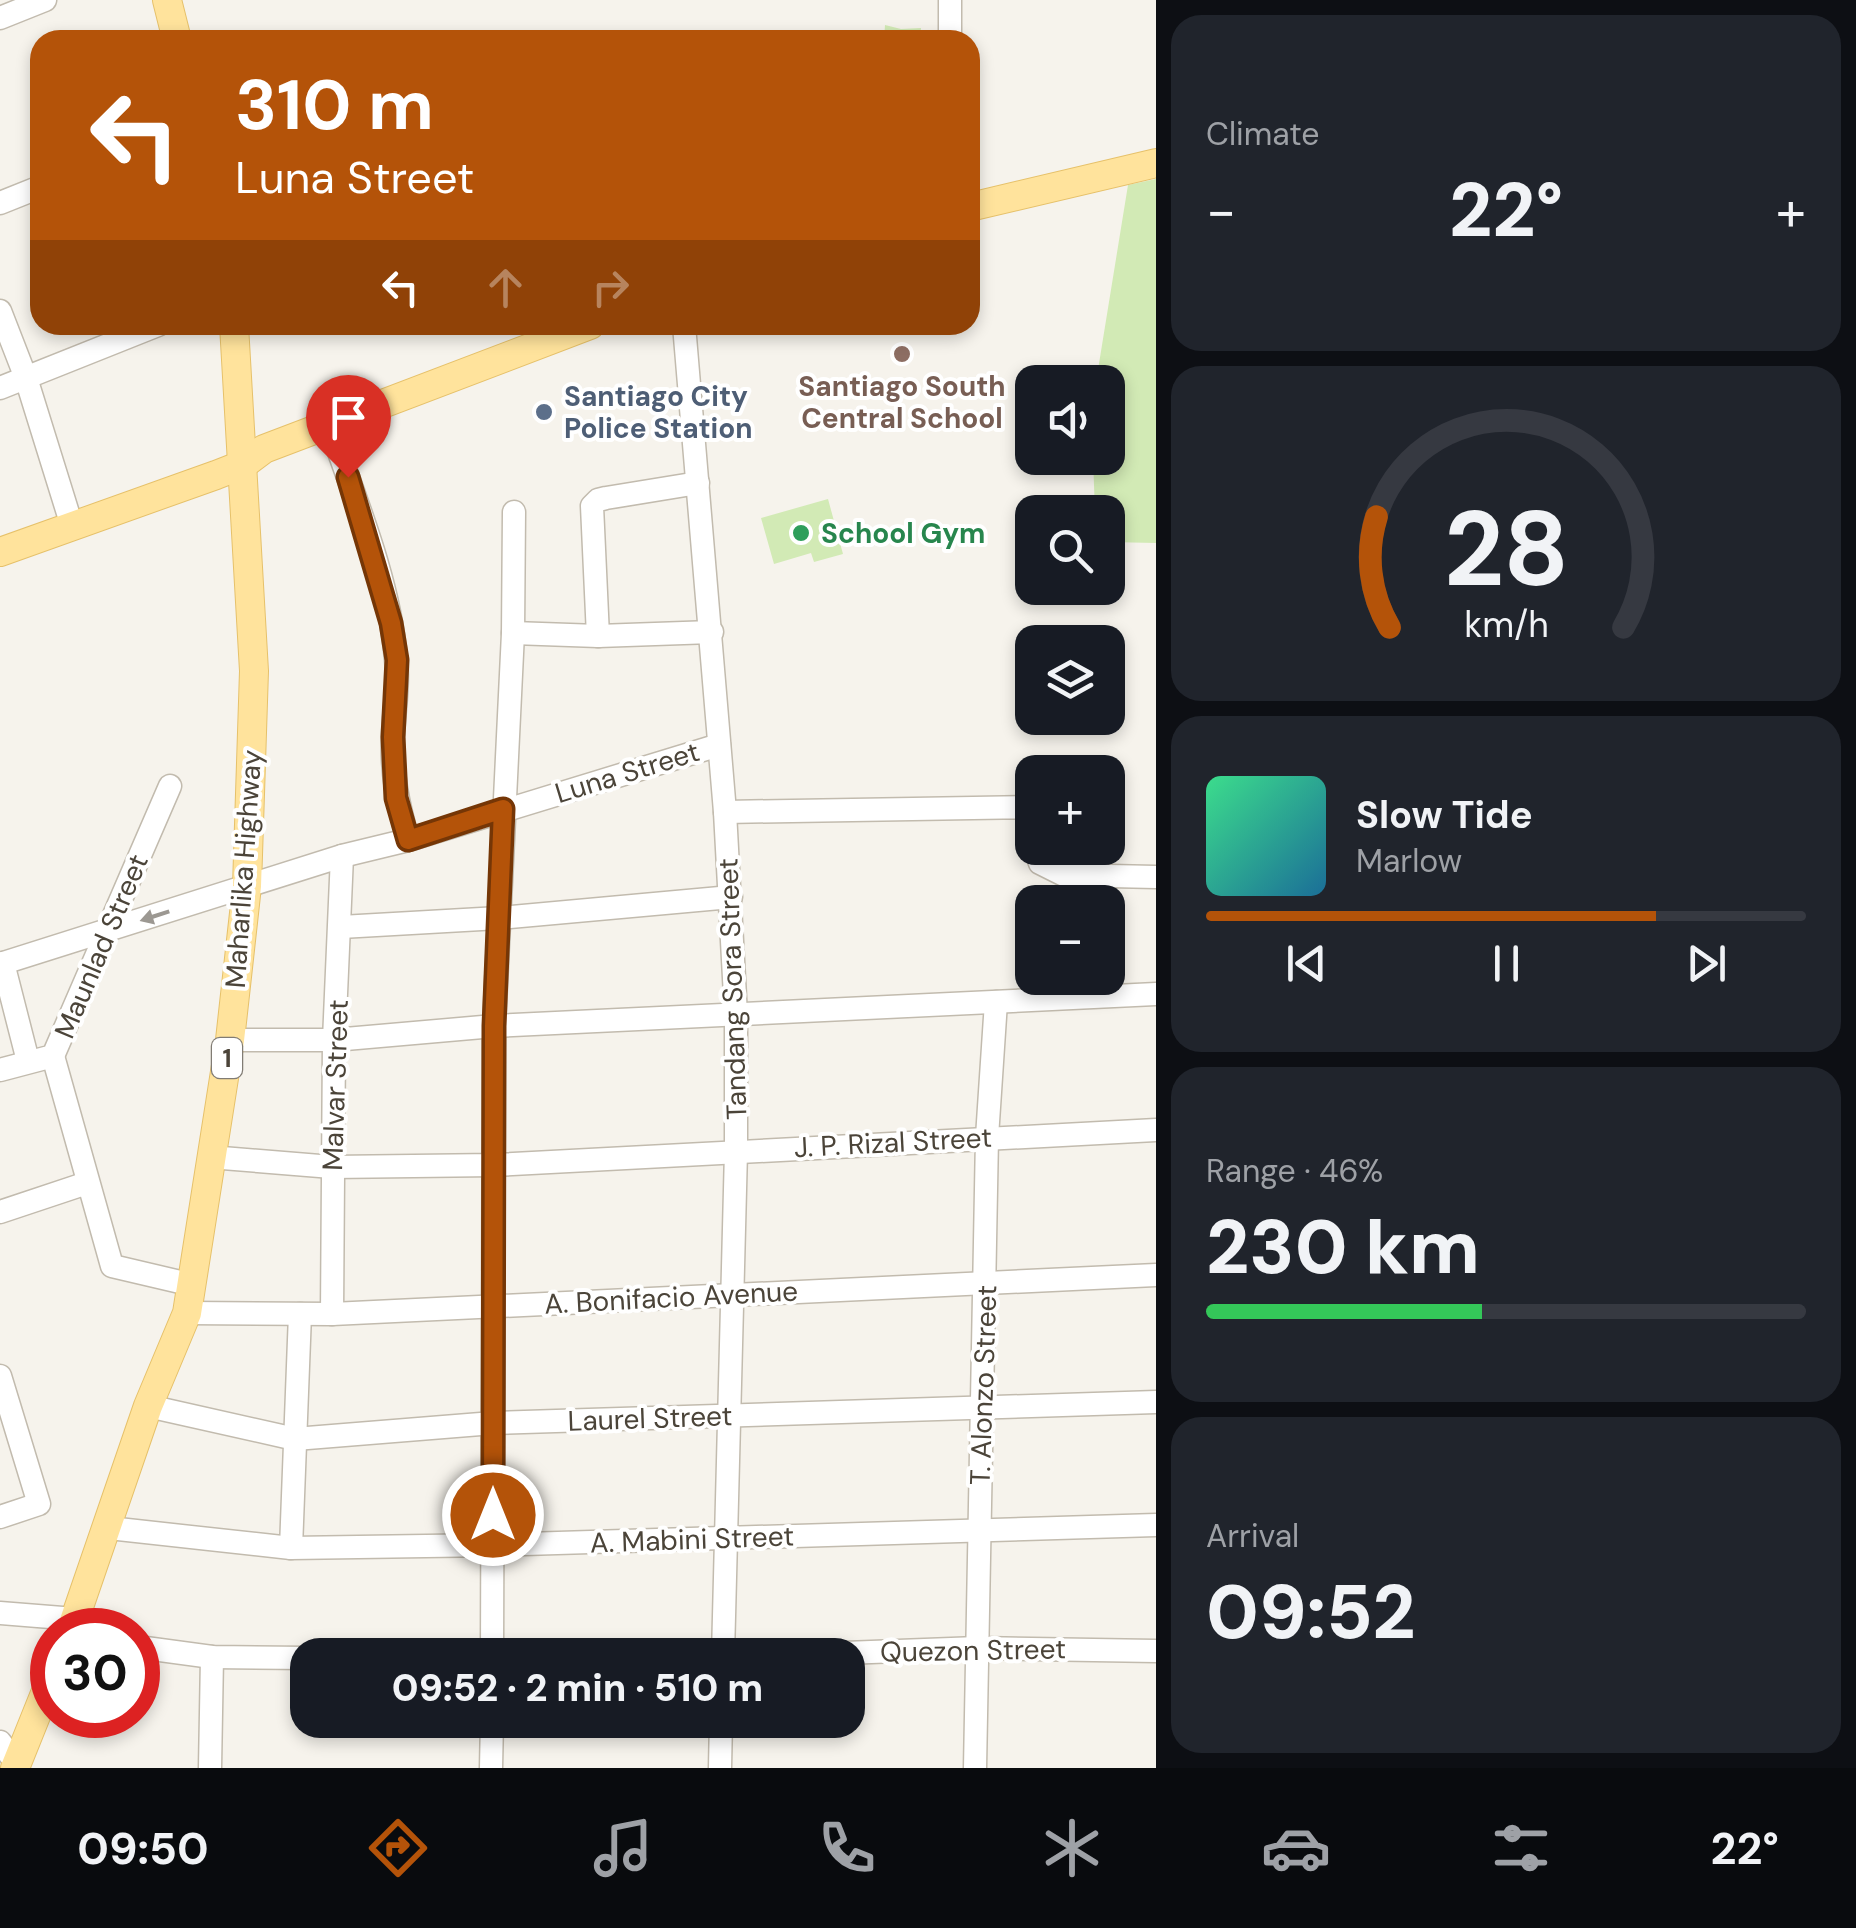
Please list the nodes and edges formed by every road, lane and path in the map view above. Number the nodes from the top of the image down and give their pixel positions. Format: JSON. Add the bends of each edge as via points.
{"nodes":[{"id":1,"x":45,"y":0,"type":"edge"},
{"id":2,"x":167,"y":0,"type":"edge"},
{"id":3,"x":950,"y":0,"type":"edge"},
{"id":4,"x":0,"y":18,"type":"edge"},
{"id":5,"x":174,"y":30,"type":"edge"},
{"id":6,"x":950,"y":30,"type":"edge"},
{"id":7,"x":1156,"y":163,"type":"edge"},
{"id":8,"x":30,"y":191,"type":"edge"},
{"id":9,"x":0,"y":203,"type":"edge"},
{"id":10,"x":980,"y":205,"type":"edge"},
{"id":11,"x":0,"y":311,"type":"edge"},
{"id":12,"x":133,"y":335,"type":"edge"},
{"id":13,"x":235,"y":335,"type":"edge"},
{"id":14,"x":564,"y":335,"type":"edge"},
{"id":15,"x":685,"y":335,"type":"edge"},
{"id":16,"x":26,"y":378,"type":"junction"},
{"id":17,"x":0,"y":388,"type":"edge"},
{"id":18,"x":328,"y":424,"type":"junction"},
{"id":19,"x":251,"y":454,"type":"junction"},
{"id":20,"x":698,"y":483,"type":"junction"},
{"id":21,"x":514,"y":512,"type":"dead end"},
{"id":22,"x":70,"y":522,"type":"junction"},
{"id":23,"x":0,"y":542,"type":"edge"},
{"id":24,"x":0,"y":552,"type":"edge"},
{"id":25,"x":712,"y":632,"type":"junction"},
{"id":26,"x":513,"y":633,"type":"junction"},
{"id":27,"x":598,"y":636,"type":"junction"},
{"id":28,"x":718,"y":745,"type":"junction"},
{"id":29,"x":170,"y":786,"type":"dead end"},
{"id":30,"x":1015,"y":807,"type":"edge"},
{"id":31,"x":503,"y":809,"type":"junction"},
{"id":32,"x":725,"y":812,"type":"junction"},
{"id":33,"x":408,"y":840,"type":"junction"},
{"id":34,"x":342,"y":856,"type":"junction"},
{"id":35,"x":1046,"y":865,"type":"edge"},
{"id":36,"x":1156,"y":876,"type":"edge"},
{"id":37,"x":248,"y":886,"type":"junction"},
{"id":38,"x":731,"y":897,"type":"junction"},
{"id":39,"x":500,"y":918,"type":"junction"},
{"id":40,"x":340,"y":927,"type":"junction"},
{"id":41,"x":1,"y":964,"type":"edge"},
{"id":42,"x":1156,"y":994,"type":"edge"},
{"id":43,"x":996,"y":1002,"type":"junction"},
{"id":44,"x":736,"y":1015,"type":"junction"},
{"id":45,"x":494,"y":1026,"type":"junction"},
{"id":46,"x":230,"y":1040,"type":"junction"},
{"id":47,"x":334,"y":1040,"type":"junction"},
{"id":48,"x":54,"y":1056,"type":"junction"},
{"id":49,"x":28,"y":1061,"type":"junction"},
{"id":50,"x":0,"y":1070,"type":"edge"},
{"id":51,"x":1156,"y":1130,"type":"edge"},
{"id":52,"x":987,"y":1137,"type":"junction"},
{"id":53,"x":736,"y":1152,"type":"junction"},
{"id":54,"x":210,"y":1157,"type":"junction"},
{"id":55,"x":495,"y":1165,"type":"junction"},
{"id":56,"x":332,"y":1167,"type":"junction"},
{"id":57,"x":87,"y":1182,"type":"junction"},
{"id":58,"x":0,"y":1212,"type":"edge"},
{"id":59,"x":1156,"y":1275,"type":"edge"},
{"id":60,"x":986,"y":1282,"type":"junction"},
{"id":61,"x":193,"y":1285,"type":"junction"},
{"id":62,"x":732,"y":1293,"type":"junction"},
{"id":63,"x":494,"y":1307,"type":"junction"},
{"id":64,"x":187,"y":1314,"type":"junction"},
{"id":65,"x":300,"y":1314,"type":"junction"},
{"id":66,"x":332,"y":1314,"type":"junction"},
{"id":67,"x":0,"y":1376,"type":"edge"},
{"id":68,"x":1156,"y":1402,"type":"edge"},
{"id":69,"x":148,"y":1406,"type":"junction"},
{"id":70,"x":982,"y":1408,"type":"junction"},
{"id":71,"x":730,"y":1415,"type":"junction"},
{"id":72,"x":494,"y":1423,"type":"junction"},
{"id":73,"x":295,"y":1438,"type":"junction"},
{"id":74,"x":0,"y":1518,"type":"edge"},
{"id":75,"x":1156,"y":1524,"type":"edge"},
{"id":76,"x":109,"y":1528,"type":"junction"},
{"id":77,"x":979,"y":1529,"type":"junction"},
{"id":78,"x":727,"y":1538,"type":"junction"},
{"id":79,"x":493,"y":1546,"type":"junction"},
{"id":80,"x":292,"y":1548,"type":"junction"},
{"id":81,"x":79,"y":1608,"type":"edge"},
{"id":82,"x":0,"y":1613,"type":"edge"},
{"id":83,"x":30,"y":1618,"type":"edge"},
{"id":84,"x":492,"y":1638,"type":"edge"},
{"id":85,"x":724,"y":1638,"type":"edge"},
{"id":86,"x":978,"y":1648,"type":"junction"},
{"id":87,"x":160,"y":1649,"type":"edge"},
{"id":88,"x":1156,"y":1651,"type":"edge"},
{"id":89,"x":865,"y":1652,"type":"edge"},
{"id":90,"x":212,"y":1657,"type":"junction"},
{"id":91,"x":290,"y":1658,"type":"edge"},
{"id":92,"x":30,"y":1718,"type":"edge"},
{"id":93,"x":492,"y":1738,"type":"edge"},
{"id":94,"x":721,"y":1738,"type":"edge"},
{"id":95,"x":8,"y":1760,"type":"edge"},
{"id":96,"x":210,"y":1768,"type":"edge"},
{"id":97,"x":492,"y":1768,"type":"edge"},
{"id":98,"x":720,"y":1768,"type":"edge"},
{"id":99,"x":975,"y":1768,"type":"edge"}],
"edges":[{"from":1,"to":4,"type":"street"},
{"from":2,"to":5,"type":"main road"},
{"from":3,"to":6,"type":"street"},
{"from":7,"to":10,"type":"main road"},
{"from":8,"to":9,"type":"street"},
{"from":11,"to":16,"type":"street"},
{"from":12,"to":16,"type":"street"},
{"from":13,"to":19,"type":"main road","name":"Maharlika Highway","number":"1"},
{"from":14,"to":18,"type":"main road"},
{"from":15,"to":20,"type":"street","name":"Tandang Sora Street"},
{"from":16,"to":17,"type":"street"},
{"from":16,"to":22,"type":"street"},
{"from":18,"to":19,"type":"main road"},
{"from":18,"to":33,"type":"street","via":[[391,623],[396,798]]},
{"from":19,"to":22,"type":"main road"},
{"from":19,"to":37,"type":"main road","name":"Maharlika Highway","number":"1"},
{"from":20,"to":25,"type":"street","name":"Tandang Sora Street"},
{"from":20,"to":27,"type":"street","via":[[592,506]]},
{"from":21,"to":26,"type":"street"},
{"from":22,"to":23,"type":"main road"},
{"from":22,"to":24,"type":"main road"},
{"from":25,"to":27,"type":"street"},
{"from":25,"to":28,"type":"street","name":"Tandang Sora Street"},
{"from":26,"to":27,"type":"street"},
{"from":26,"to":31,"type":"street"},
{"from":28,"to":31,"type":"street","name":"Luna Street"},
{"from":28,"to":32,"type":"street","name":"Tandang Sora Street"},
{"from":29,"to":48,"type":"street","name":"Maunlad Street"},
{"from":30,"to":32,"type":"street"},
{"from":31,"to":33,"type":"street","name":"Luna Street"},
{"from":31,"to":39,"type":"street"},
{"from":32,"to":38,"type":"street","name":"Tandang Sora Street"},
{"from":33,"to":34,"type":"street","name":"Luna Street"},
{"from":34,"to":37,"type":"street","name":"Luna Street"},
{"from":34,"to":40,"type":"street","name":"Malvar Street"},
{"from":35,"to":36,"type":"street","via":[[1064,875]]},
{"from":37,"to":41,"type":"street","name":"Luna Street","one_way":true},
{"from":37,"to":46,"type":"main road","name":"Maharlika Highway","number":"1"},
{"from":38,"to":39,"type":"street"},
{"from":38,"to":44,"type":"street","name":"Tandang Sora Street"},
{"from":39,"to":40,"type":"street"},
{"from":39,"to":45,"type":"street"},
{"from":40,"to":47,"type":"street","name":"Malvar Street"},
{"from":41,"to":49,"type":"street"},
{"from":42,"to":43,"type":"street"},
{"from":43,"to":44,"type":"street"},
{"from":43,"to":52,"type":"street","name":"T. Alonzo Street"},
{"from":44,"to":45,"type":"street"},
{"from":44,"to":53,"type":"street","name":"Tandang Sora Street"},
{"from":45,"to":47,"type":"street"},
{"from":45,"to":55,"type":"street"},
{"from":46,"to":47,"type":"street"},
{"from":46,"to":54,"type":"main road","name":"Maharlika Highway","number":"1"},
{"from":47,"to":56,"type":"street","name":"Malvar Street"},
{"from":48,"to":49,"type":"street","name":"Maunlad Street"},
{"from":48,"to":57,"type":"street"},
{"from":49,"to":50,"type":"street","name":"Maunlad Street"},
{"from":51,"to":52,"type":"street","name":"J. P. Rizal Street"},
{"from":52,"to":53,"type":"street","name":"J. P. Rizal Street"},
{"from":52,"to":60,"type":"street","name":"T. Alonzo Street"},
{"from":53,"to":55,"type":"street","name":"J. P. Rizal Street"},
{"from":53,"to":62,"type":"street","name":"Tandang Sora Street"},
{"from":54,"to":56,"type":"street","name":"J. P. Rizal Street"},
{"from":54,"to":61,"type":"main road","name":"Maharlika Highway","number":"1"},
{"from":55,"to":56,"type":"street","name":"J. P. Rizal Street"},
{"from":55,"to":63,"type":"street"},
{"from":56,"to":66,"type":"street","name":"Malvar Street"},
{"from":57,"to":58,"type":"street"},
{"from":57,"to":61,"type":"street","via":[[112,1266]]},
{"from":59,"to":60,"type":"street","name":"A. Bonifacio Avenue"},
{"from":60,"to":62,"type":"street","name":"A. Bonifacio Avenue"},
{"from":60,"to":70,"type":"street","name":"T. Alonzo Street"},
{"from":61,"to":64,"type":"main road","name":"Maharlika Highway","number":"1"},
{"from":62,"to":63,"type":"street","name":"A. Bonifacio Avenue"},
{"from":62,"to":71,"type":"street","name":"Tandang Sora Street"},
{"from":63,"to":66,"type":"street","name":"A. Bonifacio Avenue"},
{"from":63,"to":72,"type":"street"},
{"from":64,"to":65,"type":"street","name":"A. Bonifacio Avenue"},
{"from":64,"to":69,"type":"main road","name":"Maharlika Highway","number":"1"},
{"from":65,"to":66,"type":"street","name":"A. Bonifacio Avenue"},
{"from":65,"to":73,"type":"street"},
{"from":67,"to":74,"type":"street","via":[[39,1504]]},
{"from":68,"to":70,"type":"street","name":"Laurel Street"},
{"from":69,"to":73,"type":"street","name":"Laurel Street"},
{"from":69,"to":76,"type":"main road","name":"Maharlika Highway","number":"1"},
{"from":70,"to":71,"type":"street","name":"Laurel Street"},
{"from":70,"to":77,"type":"street","name":"T. Alonzo Street"},
{"from":71,"to":72,"type":"street","name":"Laurel Street"},
{"from":71,"to":78,"type":"street","name":"Tandang Sora Street"},
{"from":72,"to":73,"type":"street","name":"Laurel Street"},
{"from":72,"to":79,"type":"street"},
{"from":73,"to":80,"type":"street"},
{"from":75,"to":77,"type":"street","name":"A. Mabini Street"},
{"from":76,"to":80,"type":"street","name":"A. Mabini Street"},
{"from":76,"to":81,"type":"main road","name":"Maharlika Highway","number":"1"},
{"from":77,"to":78,"type":"street","name":"A. Mabini Street"},
{"from":77,"to":86,"type":"street","name":"T. Alonzo Street"},
{"from":78,"to":79,"type":"street","name":"A. Mabini Street"},
{"from":78,"to":85,"type":"street","name":"Tandang Sora Street"},
{"from":79,"to":80,"type":"street","name":"A. Mabini Street"},
{"from":79,"to":84,"type":"street"},
{"from":82,"to":83,"type":"street"},
{"from":86,"to":88,"type":"street","name":"Quezon Street"},
{"from":86,"to":89,"type":"street","name":"Quezon Street"},
{"from":86,"to":99,"type":"street","name":"T. Alonzo Street"},
{"from":87,"to":90,"type":"street"},
{"from":90,"to":91,"type":"street"},
{"from":90,"to":96,"type":"street"},
{"from":92,"to":95,"type":"main road"},
{"from":93,"to":97,"type":"street"},
{"from":94,"to":98,"type":"street"}]}
